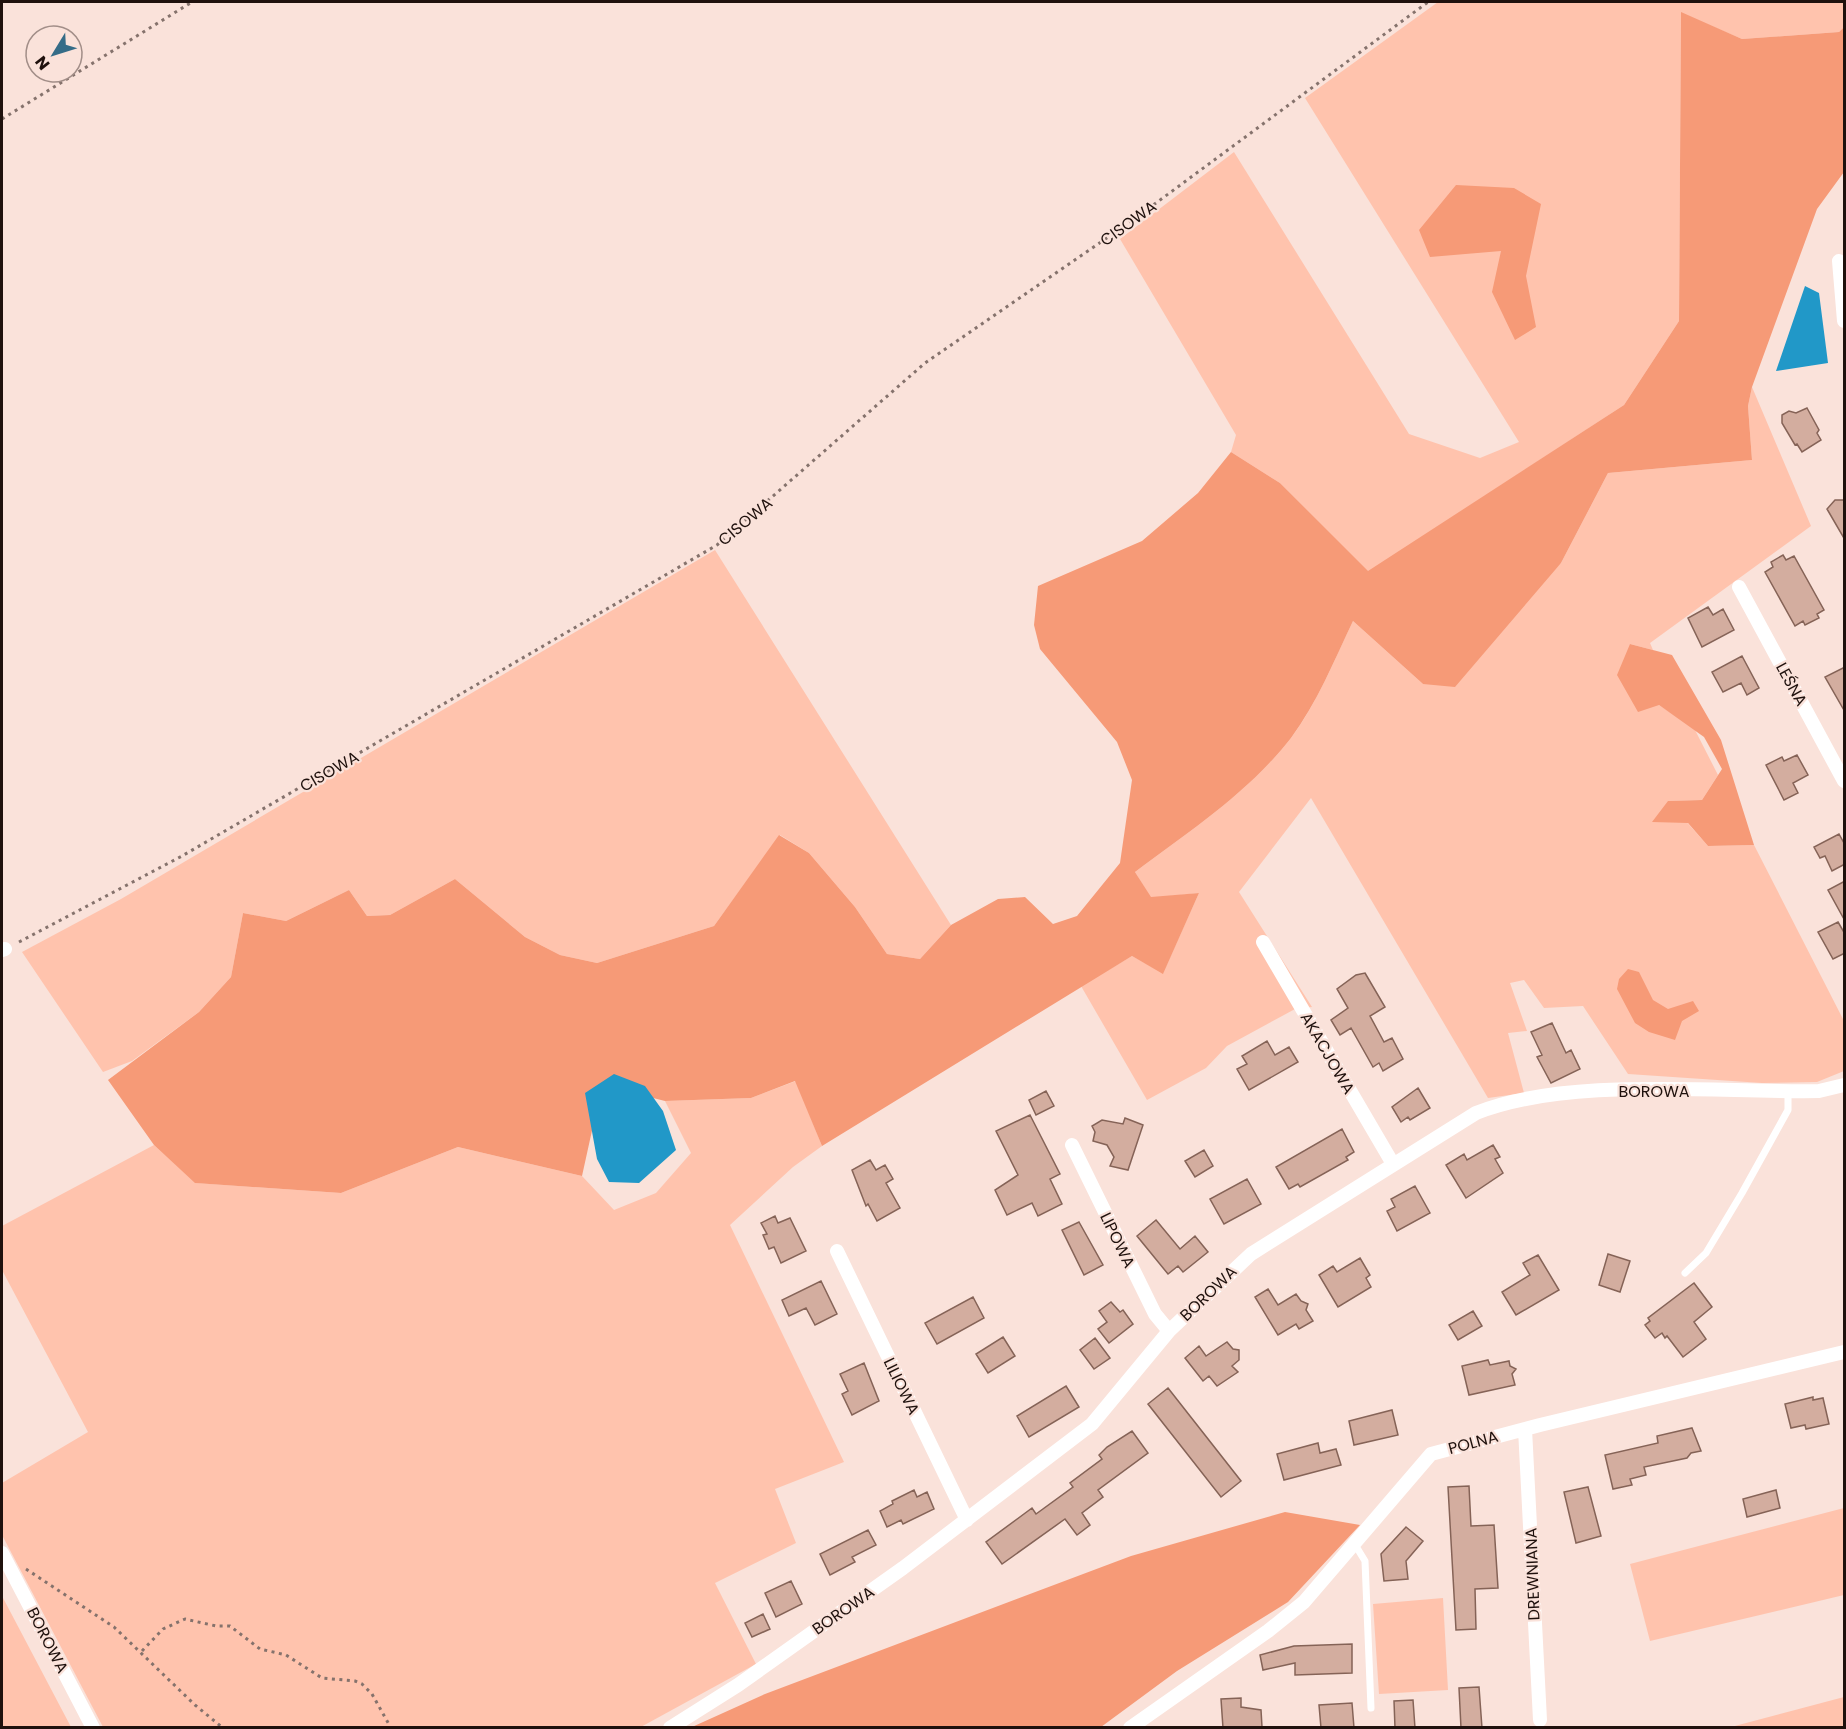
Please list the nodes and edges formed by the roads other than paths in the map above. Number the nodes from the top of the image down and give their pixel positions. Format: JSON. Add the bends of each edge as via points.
{"nodes":[{"id":1,"x":1839,"y":261,"type":"dead end"},
{"id":2,"x":1845,"y":321,"type":"edge"},
{"id":3,"x":1739,"y":587,"type":"dead end"},
{"id":4,"x":1845,"y":781,"type":"edge"},
{"id":5,"x":1263,"y":942,"type":"dead end"},
{"id":6,"x":1845,"y":1086,"type":"edge"},
{"id":7,"x":1788,"y":1092,"type":"junction"},
{"id":8,"x":1072,"y":1145,"type":"dead end"},
{"id":9,"x":1393,"y":1164,"type":"junction"},
{"id":10,"x":837,"y":1251,"type":"dead end"},
{"id":11,"x":1685,"y":1273,"type":"dead end"},
{"id":12,"x":1169,"y":1331,"type":"junction"},
{"id":13,"x":1845,"y":1352,"type":"edge"},
{"id":14,"x":1525,"y":1429,"type":"junction"},
{"id":15,"x":968,"y":1520,"type":"junction"},
{"id":16,"x":1354,"y":1543,"type":"junction"},
{"id":17,"x":2,"y":1553,"type":"edge"},
{"id":18,"x":1371,"y":1708,"type":"dead end"},
{"id":19,"x":1540,"y":1720,"type":"dead end"},
{"id":20,"x":93,"y":1728,"type":"edge"},
{"id":21,"x":670,"y":1728,"type":"edge"},
{"id":22,"x":1130,"y":1728,"type":"edge"}],
"edges":[{"from":1,"to":2,"type":"street"},
{"from":3,"to":4,"type":"street","name":"LEŚNA"},
{"from":5,"to":9,"type":"street","name":"AKACJOWA"},
{"from":6,"to":7,"type":"street","name":"BOROWA"},
{"from":7,"to":9,"type":"street","name":"BOROWA","via":[[1595,1091],[1514,1101],[1476,1113]]},
{"from":7,"to":11,"type":"lane","via":[[1788,1110],[1743,1192],[1706,1253]]},
{"from":8,"to":12,"type":"street","name":"LIPOWA","via":[[1155,1314]]},
{"from":9,"to":12,"type":"street","name":"BOROWA","via":[[1251,1254]]},
{"from":10,"to":15,"type":"street","name":"LILIOWA"},
{"from":12,"to":15,"type":"street","name":"BOROWA","via":[[1092,1424]]},
{"from":13,"to":14,"type":"street","name":"POLNA"},
{"from":14,"to":16,"type":"street","name":"POLNA","via":[[1431,1454]]},
{"from":14,"to":19,"type":"street","name":"DREWNIANA"},
{"from":15,"to":21,"type":"street","name":"BOROWA","via":[[738,1685]]},
{"from":16,"to":18,"type":"lane","via":[[1365,1561]]},
{"from":16,"to":22,"type":"street","name":"POLNA","via":[[1304,1602]]},
{"from":17,"to":20,"type":"street","name":"BOROWA"}]}
